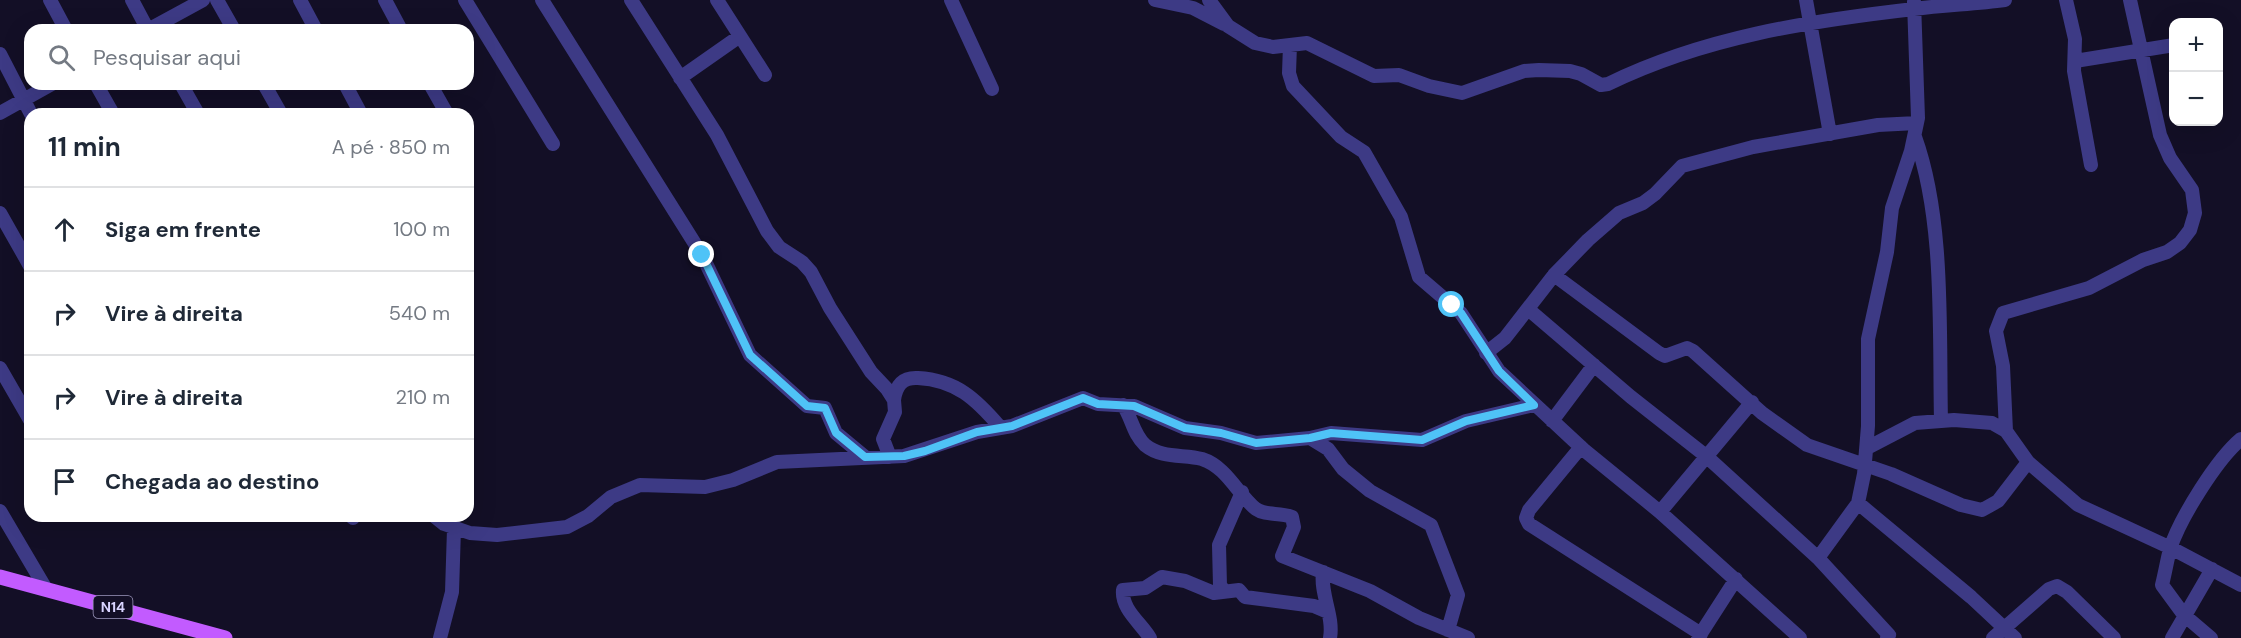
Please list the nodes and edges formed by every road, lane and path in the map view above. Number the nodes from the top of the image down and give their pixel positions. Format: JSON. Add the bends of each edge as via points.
{"nodes":[{"id":1,"x":50,"y":0,"type":"edge"},
{"id":2,"x":132,"y":0,"type":"edge"},
{"id":3,"x":203,"y":0,"type":"edge"},
{"id":4,"x":217,"y":0,"type":"edge"},
{"id":5,"x":300,"y":0,"type":"edge"},
{"id":6,"x":385,"y":0,"type":"edge"},
{"id":7,"x":465,"y":0,"type":"edge"},
{"id":8,"x":542,"y":0,"type":"edge"},
{"id":9,"x":631,"y":0,"type":"edge"},
{"id":10,"x":717,"y":0,"type":"edge"},
{"id":11,"x":951,"y":0,"type":"edge"},
{"id":12,"x":1155,"y":0,"type":"edge"},
{"id":13,"x":1209,"y":0,"type":"edge"},
{"id":14,"x":1806,"y":0,"type":"edge"},
{"id":15,"x":2005,"y":0,"type":"edge"},
{"id":16,"x":2066,"y":0,"type":"edge"},
{"id":17,"x":2130,"y":0,"type":"edge"},
{"id":18,"x":1914,"y":4,"type":"edge"},
{"id":19,"x":63,"y":24,"type":"edge"},
{"id":20,"x":145,"y":24,"type":"edge"},
{"id":21,"x":159,"y":24,"type":"edge"},
{"id":22,"x":231,"y":24,"type":"edge"},
{"id":23,"x":313,"y":24,"type":"edge"},
{"id":24,"x":398,"y":24,"type":"edge"},
{"id":25,"x":1809,"y":24,"type":"junction"},
{"id":26,"x":1228,"y":26,"type":"junction"},
{"id":27,"x":740,"y":36,"type":"junction"},
{"id":28,"x":1290,"y":45,"type":"junction"},
{"id":29,"x":2169,"y":46,"type":"edge"},
{"id":30,"x":2141,"y":51,"type":"junction"},
{"id":31,"x":0,"y":54,"type":"edge"},
{"id":32,"x":2075,"y":61,"type":"junction"},
{"id":33,"x":765,"y":75,"type":"dead end"},
{"id":34,"x":680,"y":78,"type":"junction"},
{"id":35,"x":992,"y":89,"type":"dead end"},
{"id":36,"x":41,"y":90,"type":"edge"},
{"id":37,"x":99,"y":90,"type":"edge"},
{"id":38,"x":184,"y":90,"type":"edge"},
{"id":39,"x":267,"y":90,"type":"edge"},
{"id":40,"x":348,"y":90,"type":"edge"},
{"id":41,"x":433,"y":90,"type":"edge"},
{"id":42,"x":23,"y":100,"type":"junction"},
{"id":43,"x":28,"y":108,"type":"edge"},
{"id":44,"x":110,"y":108,"type":"edge"},
{"id":45,"x":195,"y":108,"type":"edge"},
{"id":46,"x":278,"y":108,"type":"edge"},
{"id":47,"x":358,"y":108,"type":"edge"},
{"id":48,"x":444,"y":108,"type":"edge"},
{"id":49,"x":0,"y":113,"type":"edge"},
{"id":50,"x":1916,"y":130,"type":"junction"},
{"id":51,"x":1830,"y":134,"type":"junction"},
{"id":52,"x":552,"y":144,"type":"dead end"},
{"id":53,"x":2091,"y":165,"type":"dead end"},
{"id":54,"x":0,"y":213,"type":"edge"},
{"id":55,"x":24,"y":255,"type":"edge"},
{"id":56,"x":1554,"y":274,"type":"junction"},
{"id":57,"x":1528,"y":309,"type":"junction"},
{"id":58,"x":1486,"y":353,"type":"junction"},
{"id":59,"x":1594,"y":365,"type":"junction"},
{"id":60,"x":0,"y":368,"type":"edge"},
{"id":61,"x":894,"y":400,"type":"junction"},
{"id":62,"x":1752,"y":402,"type":"junction"},
{"id":63,"x":1123,"y":405,"type":"junction"},
{"id":64,"x":1534,"y":405,"type":"junction"},
{"id":65,"x":24,"y":410,"type":"edge"},
{"id":66,"x":1552,"y":421,"type":"junction"},
{"id":67,"x":1941,"y":421,"type":"junction"},
{"id":68,"x":1000,"y":427,"type":"junction"},
{"id":69,"x":2006,"y":431,"type":"junction"},
{"id":70,"x":1310,"y":438,"type":"junction"},
{"id":71,"x":2241,"y":440,"type":"edge"},
{"id":72,"x":1581,"y":447,"type":"junction"},
{"id":73,"x":1866,"y":448,"type":"junction"},
{"id":74,"x":1706,"y":456,"type":"junction"},
{"id":75,"x":865,"y":457,"type":"junction"},
{"id":76,"x":890,"y":458,"type":"junction"},
{"id":77,"x":2028,"y":462,"type":"junction"},
{"id":78,"x":1865,"y":467,"type":"junction"},
{"id":79,"x":1242,"y":492,"type":"junction"},
{"id":80,"x":1858,"y":503,"type":"junction"},
{"id":81,"x":0,"y":511,"type":"edge"},
{"id":82,"x":1660,"y":512,"type":"junction"},
{"id":83,"x":444,"y":522,"type":"edge"},
{"id":84,"x":454,"y":528,"type":"junction"},
{"id":85,"x":2171,"y":548,"type":"junction"},
{"id":86,"x":1818,"y":558,"type":"junction"},
{"id":87,"x":2212,"y":570,"type":"junction"},
{"id":88,"x":1323,"y":572,"type":"junction"},
{"id":89,"x":0,"y":577,"type":"edge"},
{"id":90,"x":1736,"y":579,"type":"junction"},
{"id":91,"x":2241,"y":585,"type":"edge"},
{"id":92,"x":46,"y":589,"type":"junction"},
{"id":93,"x":1225,"y":591,"type":"junction"},
{"id":94,"x":1328,"y":612,"type":"junction"},
{"id":95,"x":2184,"y":615,"type":"junction"},
{"id":96,"x":1443,"y":632,"type":"edge"},
{"id":97,"x":2010,"y":633,"type":"edge"},
{"id":98,"x":1700,"y":636,"type":"edge"},
{"id":99,"x":1889,"y":637,"type":"edge"},
{"id":100,"x":225,"y":638,"type":"edge"},
{"id":101,"x":440,"y":638,"type":"edge"},
{"id":102,"x":1150,"y":638,"type":"edge"},
{"id":103,"x":1329,"y":638,"type":"edge"},
{"id":104,"x":1468,"y":638,"type":"edge"},
{"id":105,"x":1800,"y":638,"type":"edge"},
{"id":106,"x":1993,"y":638,"type":"edge"},
{"id":107,"x":2114,"y":638,"type":"edge"},
{"id":108,"x":2172,"y":638,"type":"edge"},
{"id":109,"x":2211,"y":638,"type":"edge"}],
"edges":[{"from":1,"to":19,"type":"street"},
{"from":2,"to":20,"type":"street"},
{"from":3,"to":21,"type":"street"},
{"from":4,"to":22,"type":"street"},
{"from":5,"to":23,"type":"street"},
{"from":6,"to":24,"type":"street"},
{"from":7,"to":52,"type":"street"},
{"from":8,"to":75,"type":"street","via":[[702,255],[750,355],[807,406],[825,408],[836,433]]},
{"from":9,"to":34,"type":"street"},
{"from":10,"to":27,"type":"street"},
{"from":11,"to":35,"type":"street"},
{"from":12,"to":26,"type":"street","via":[[1193,8]]},
{"from":13,"to":26,"type":"street"},
{"from":14,"to":25,"type":"street"},
{"from":15,"to":18,"type":"street"},
{"from":16,"to":32,"type":"street"},
{"from":17,"to":30,"type":"street"},
{"from":18,"to":25,"type":"street"},
{"from":18,"to":50,"type":"street"},
{"from":25,"to":28,"type":"street","via":[[1702,47],[1608,84],[1601,85],[1569,71],[1539,70],[1524,71],[1462,93],[1399,75],[1374,76],[1307,44]]},
{"from":25,"to":51,"type":"street"},
{"from":26,"to":28,"type":"street","via":[[1256,43]]},
{"from":27,"to":33,"type":"street"},
{"from":27,"to":34,"type":"street"},
{"from":28,"to":58,"type":"street","via":[[1289,73],[1293,86],[1341,137],[1364,152],[1401,217],[1419,277],[1461,313]]},
{"from":29,"to":30,"type":"street"},
{"from":30,"to":32,"type":"street"},
{"from":30,"to":69,"type":"street","via":[[2160,135],[2192,190],[2195,213],[2190,230],[2167,252],[2089,288],[2003,313],[1996,331],[2003,366]]},
{"from":31,"to":42,"type":"street"},
{"from":32,"to":53,"type":"street"},
{"from":34,"to":61,"type":"street","via":[[717,135],[767,231],[779,247],[811,272],[854,346]]},
{"from":36,"to":42,"type":"street"},
{"from":37,"to":44,"type":"street"},
{"from":38,"to":45,"type":"street"},
{"from":39,"to":46,"type":"street"},
{"from":40,"to":47,"type":"street"},
{"from":41,"to":48,"type":"street"},
{"from":42,"to":43,"type":"street"},
{"from":42,"to":49,"type":"street"},
{"from":50,"to":51,"type":"street","via":[[1878,125]]},
{"from":50,"to":67,"type":"street","via":[[1924,162],[1936,265]]},
{"from":50,"to":73,"type":"street","via":[[1892,208],[1887,252],[1868,339]]},
{"from":51,"to":56,"type":"street","via":[[1753,147],[1682,166],[1655,194],[1604,224]]},
{"from":54,"to":55,"type":"street"},
{"from":56,"to":57,"type":"street"},
{"from":56,"to":62,"type":"street","via":[[1659,353],[1665,356],[1687,348],[1693,351]]},
{"from":57,"to":58,"type":"street","via":[[1505,338]]},
{"from":57,"to":59,"type":"street"},
{"from":58,"to":64,"type":"street"},
{"from":59,"to":66,"type":"street"},
{"from":59,"to":74,"type":"street"},
{"from":60,"to":65,"type":"street"},
{"from":61,"to":68,"type":"street","via":[[902,381],[943,380],[973,399]]},
{"from":61,"to":76,"type":"street","via":[[896,412],[883,439]]},
{"from":62,"to":74,"type":"street"},
{"from":62,"to":78,"type":"street","via":[[1807,445]]},
{"from":63,"to":68,"type":"street","via":[[1098,404],[1083,398],[1033,419]]},
{"from":63,"to":70,"type":"street","via":[[1146,410],[1185,428],[1256,443]]},
{"from":63,"to":79,"type":"street","via":[[1137,437],[1148,447],[1176,457],[1203,459]]},
{"from":64,"to":66,"type":"street"},
{"from":64,"to":70,"type":"street","via":[[1466,421],[1422,440],[1354,433]]},
{"from":66,"to":72,"type":"street"},
{"from":67,"to":69,"type":"street","via":[[1992,423]]},
{"from":67,"to":73,"type":"street","via":[[1915,423]]},
{"from":68,"to":76,"type":"street"},
{"from":69,"to":77,"type":"street"},
{"from":70,"to":96,"type":"street","via":[[1328,449],[1343,469],[1370,491],[1431,525],[1458,595]]},
{"from":71,"to":85,"type":"street","via":[[2226,451],[2186,515]]},
{"from":72,"to":82,"type":"street"},
{"from":72,"to":98,"type":"street","via":[[1529,510],[1529,524]]},
{"from":73,"to":78,"type":"street"},
{"from":74,"to":82,"type":"street"},
{"from":74,"to":86,"type":"street"},
{"from":75,"to":76,"type":"street"},
{"from":75,"to":84,"type":"street","via":[[768,464],[733,480],[705,486],[640,485],[611,497],[567,527],[497,535]]},
{"from":77,"to":78,"type":"street","via":[[1998,501],[1982,510]]},
{"from":77,"to":85,"type":"street","via":[[2078,505]]},
{"from":78,"to":80,"type":"street"},
{"from":79,"to":88,"type":"street","via":[[1257,509],[1292,517],[1294,526],[1282,556]]},
{"from":79,"to":93,"type":"street","via":[[1219,545],[1220,586]]},
{"from":80,"to":86,"type":"street"},
{"from":80,"to":97,"type":"street"},
{"from":81,"to":92,"type":"street"},
{"from":82,"to":90,"type":"street"},
{"from":83,"to":84,"type":"street"},
{"from":84,"to":101,"type":"street","via":[[453,592]]},
{"from":85,"to":87,"type":"street"},
{"from":85,"to":95,"type":"street","via":[[2162,585]]},
{"from":86,"to":99,"type":"street"},
{"from":87,"to":91,"type":"street"},
{"from":87,"to":95,"type":"street"},
{"from":88,"to":94,"type":"street"},
{"from":88,"to":96,"type":"street","via":[[1370,591]]},
{"from":89,"to":92,"type":"main road","number":"N14"},
{"from":90,"to":98,"type":"street"},
{"from":90,"to":105,"type":"street"},
{"from":92,"to":100,"type":"main road","number":"N14"},
{"from":93,"to":94,"type":"street","via":[[1239,590],[1245,597],[1314,606]]},
{"from":93,"to":102,"type":"street","via":[[1214,594],[1185,581],[1162,577],[1145,588],[1123,590],[1128,610]]},
{"from":94,"to":103,"type":"street"},
{"from":95,"to":108,"type":"street"},
{"from":95,"to":109,"type":"street"},
{"from":96,"to":104,"type":"street"},
{"from":97,"to":106,"type":"street"},
{"from":97,"to":107,"type":"street","via":[[2049,589],[2057,586]]}]}
